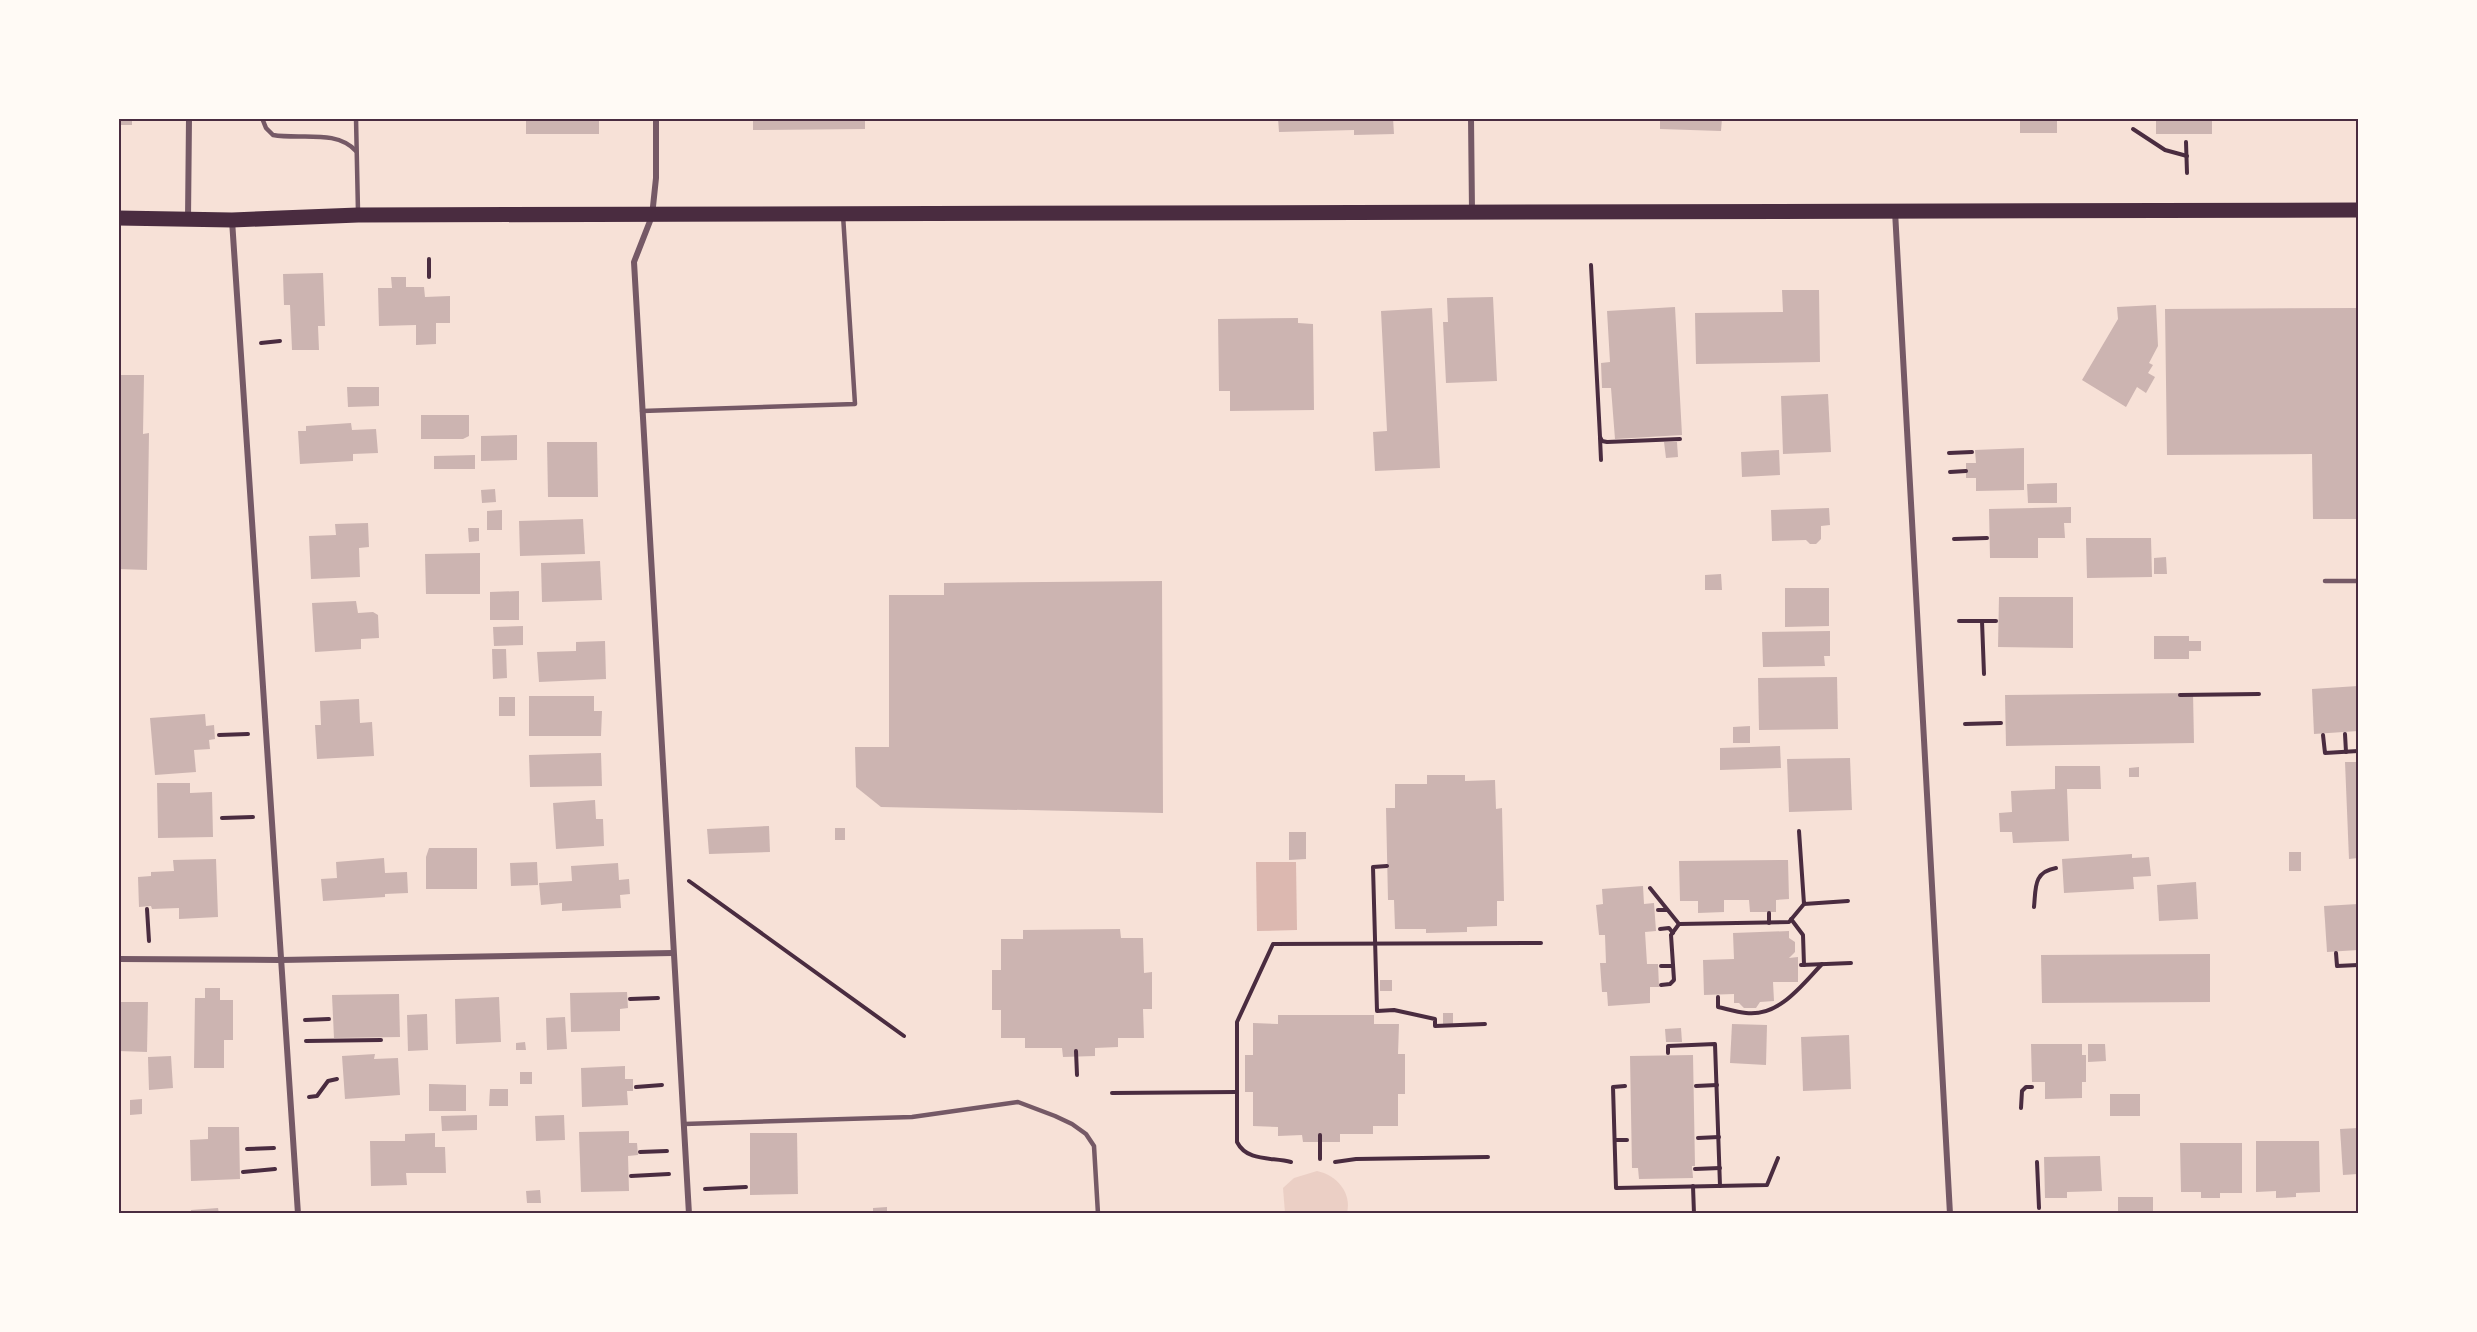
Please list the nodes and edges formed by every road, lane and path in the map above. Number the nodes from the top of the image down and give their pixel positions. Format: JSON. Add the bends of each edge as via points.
{"nodes":[{"id":1,"x":189,"y":118,"type":"edge"},
{"id":2,"x":262,"y":118,"type":"edge"},
{"id":3,"x":356,"y":118,"type":"edge"},
{"id":4,"x":656,"y":118,"type":"edge"},
{"id":5,"x":1471,"y":118,"type":"edge"},
{"id":6,"x":2133,"y":129,"type":"dead end"},
{"id":7,"x":2186,"y":142,"type":"dead end"},
{"id":8,"x":356,"y":151,"type":"junction"},
{"id":9,"x":2187,"y":156,"type":"junction"},
{"id":10,"x":2187,"y":173,"type":"dead end"},
{"id":11,"x":1894,"y":210,"type":"junction"},
{"id":12,"x":2358,"y":210,"type":"edge"},
{"id":13,"x":1472,"y":212,"type":"junction"},
{"id":14,"x":843,"y":214,"type":"junction"},
{"id":15,"x":358,"y":215,"type":"junction"},
{"id":16,"x":652,"y":216,"type":"junction"},
{"id":17,"x":118,"y":218,"type":"edge"},
{"id":18,"x":188,"y":219,"type":"junction"},
{"id":19,"x":232,"y":220,"type":"junction"},
{"id":20,"x":429,"y":259,"type":"dead end"},
{"id":21,"x":1591,"y":265,"type":"dead end"},
{"id":22,"x":429,"y":277,"type":"dead end"},
{"id":23,"x":280,"y":341,"type":"dead end"},
{"id":24,"x":261,"y":343,"type":"dead end"},
{"id":25,"x":642,"y":411,"type":"junction"},
{"id":26,"x":1600,"y":437,"type":"junction"},
{"id":27,"x":1680,"y":439,"type":"dead end"},
{"id":28,"x":1972,"y":452,"type":"dead end"},
{"id":29,"x":1949,"y":453,"type":"dead end"},
{"id":30,"x":1601,"y":460,"type":"dead end"},
{"id":31,"x":1950,"y":471,"type":"dead end"},
{"id":32,"x":1966,"y":471,"type":"dead end"},
{"id":33,"x":1987,"y":538,"type":"dead end"},
{"id":34,"x":1954,"y":539,"type":"dead end"},
{"id":35,"x":2325,"y":581,"type":"dead end"},
{"id":36,"x":2358,"y":581,"type":"edge"},
{"id":37,"x":1959,"y":621,"type":"dead end"},
{"id":38,"x":1982,"y":621,"type":"junction"},
{"id":39,"x":1996,"y":621,"type":"dead end"},
{"id":40,"x":1984,"y":674,"type":"dead end"},
{"id":41,"x":2259,"y":694,"type":"dead end"},
{"id":42,"x":2180,"y":695,"type":"dead end"},
{"id":43,"x":2001,"y":723,"type":"dead end"},
{"id":44,"x":1965,"y":724,"type":"dead end"},
{"id":45,"x":248,"y":734,"type":"dead end"},
{"id":46,"x":2345,"y":734,"type":"dead end"},
{"id":47,"x":219,"y":735,"type":"dead end"},
{"id":48,"x":2323,"y":735,"type":"dead end"},
{"id":49,"x":2346,"y":752,"type":"junction"},
{"id":50,"x":2358,"y":752,"type":"edge"},
{"id":51,"x":253,"y":817,"type":"dead end"},
{"id":52,"x":222,"y":818,"type":"dead end"},
{"id":53,"x":1799,"y":831,"type":"dead end"},
{"id":54,"x":1387,"y":866,"type":"dead end"},
{"id":55,"x":2056,"y":868,"type":"dead end"},
{"id":56,"x":686,"y":879,"type":"dead end"},
{"id":57,"x":1650,"y":888,"type":"dead end"},
{"id":58,"x":1848,"y":902,"type":"dead end"},
{"id":59,"x":1804,"y":904,"type":"junction"},
{"id":60,"x":2034,"y":908,"type":"dead end"},
{"id":61,"x":147,"y":909,"type":"dead end"},
{"id":62,"x":1658,"y":910,"type":"dead end"},
{"id":63,"x":1668,"y":910,"type":"junction"},
{"id":64,"x":1769,"y":913,"type":"dead end"},
{"id":65,"x":1719,"y":914,"type":"dead end"},
{"id":66,"x":1755,"y":914,"type":"dead end"},
{"id":67,"x":1704,"y":915,"type":"dead end"},
{"id":68,"x":1791,"y":919,"type":"junction"},
{"id":69,"x":1755,"y":922,"type":"junction"},
{"id":70,"x":1769,"y":922,"type":"junction"},
{"id":71,"x":1705,"y":923,"type":"junction"},
{"id":72,"x":1720,"y":923,"type":"junction"},
{"id":73,"x":1679,"y":924,"type":"junction"},
{"id":74,"x":1660,"y":929,"type":"dead end"},
{"id":75,"x":1673,"y":933,"type":"junction"},
{"id":76,"x":149,"y":942,"type":"dead end"},
{"id":77,"x":1375,"y":944,"type":"junction"},
{"id":78,"x":1541,"y":944,"type":"dead end"},
{"id":79,"x":673,"y":953,"type":"junction"},
{"id":80,"x":2336,"y":953,"type":"dead end"},
{"id":81,"x":118,"y":959,"type":"edge"},
{"id":82,"x":280,"y":960,"type":"junction"},
{"id":83,"x":1851,"y":963,"type":"dead end"},
{"id":84,"x":1822,"y":964,"type":"junction"},
{"id":85,"x":2358,"y":965,"type":"edge"},
{"id":86,"x":1661,"y":966,"type":"dead end"},
{"id":87,"x":1673,"y":966,"type":"junction"},
{"id":88,"x":1800,"y":977,"type":"dead end"},
{"id":89,"x":1809,"y":978,"type":"junction"},
{"id":90,"x":1661,"y":985,"type":"dead end"},
{"id":91,"x":1718,"y":997,"type":"dead end"},
{"id":92,"x":657,"y":998,"type":"dead end"},
{"id":93,"x":630,"y":999,"type":"dead end"},
{"id":94,"x":329,"y":1019,"type":"dead end"},
{"id":95,"x":304,"y":1020,"type":"dead end"},
{"id":96,"x":1485,"y":1024,"type":"dead end"},
{"id":97,"x":904,"y":1036,"type":"dead end"},
{"id":98,"x":381,"y":1040,"type":"dead end"},
{"id":99,"x":306,"y":1041,"type":"dead end"},
{"id":100,"x":1076,"y":1051,"type":"dead end"},
{"id":101,"x":1668,"y":1053,"type":"dead end"},
{"id":102,"x":1077,"y":1075,"type":"dead end"},
{"id":103,"x":337,"y":1078,"type":"dead end"},
{"id":104,"x":663,"y":1085,"type":"dead end"},
{"id":105,"x":1717,"y":1085,"type":"junction"},
{"id":106,"x":1625,"y":1086,"type":"dead end"},
{"id":107,"x":1696,"y":1086,"type":"dead end"},
{"id":108,"x":636,"y":1087,"type":"dead end"},
{"id":109,"x":2032,"y":1087,"type":"dead end"},
{"id":110,"x":1236,"y":1092,"type":"junction"},
{"id":111,"x":1112,"y":1093,"type":"dead end"},
{"id":112,"x":309,"y":1097,"type":"dead end"},
{"id":113,"x":2021,"y":1108,"type":"dead end"},
{"id":114,"x":684,"y":1124,"type":"junction"},
{"id":115,"x":1320,"y":1135,"type":"dead end"},
{"id":116,"x":1719,"y":1137,"type":"junction"},
{"id":117,"x":1698,"y":1138,"type":"dead end"},
{"id":118,"x":1615,"y":1140,"type":"junction"},
{"id":119,"x":1627,"y":1140,"type":"dead end"},
{"id":120,"x":274,"y":1148,"type":"dead end"},
{"id":121,"x":247,"y":1149,"type":"dead end"},
{"id":122,"x":667,"y":1151,"type":"dead end"},
{"id":123,"x":640,"y":1152,"type":"dead end"},
{"id":124,"x":1488,"y":1157,"type":"dead end"},
{"id":125,"x":1778,"y":1158,"type":"dead end"},
{"id":126,"x":1320,"y":1159,"type":"dead end"},
{"id":127,"x":1291,"y":1162,"type":"dead end"},
{"id":128,"x":1335,"y":1162,"type":"dead end"},
{"id":129,"x":2037,"y":1162,"type":"dead end"},
{"id":130,"x":1720,"y":1168,"type":"junction"},
{"id":131,"x":275,"y":1169,"type":"dead end"},
{"id":132,"x":1695,"y":1169,"type":"dead end"},
{"id":133,"x":243,"y":1172,"type":"dead end"},
{"id":134,"x":669,"y":1174,"type":"dead end"},
{"id":135,"x":631,"y":1176,"type":"dead end"},
{"id":136,"x":746,"y":1186,"type":"dead end"},
{"id":137,"x":1693,"y":1186,"type":"junction"},
{"id":138,"x":1720,"y":1186,"type":"junction"},
{"id":139,"x":705,"y":1188,"type":"dead end"},
{"id":140,"x":2039,"y":1208,"type":"dead end"},
{"id":141,"x":298,"y":1214,"type":"edge"},
{"id":142,"x":689,"y":1214,"type":"edge"},
{"id":143,"x":1098,"y":1214,"type":"edge"},
{"id":144,"x":1694,"y":1214,"type":"edge"},
{"id":145,"x":1950,"y":1214,"type":"edge"}],
"edges":[{"from":1,"to":18,"type":"street"},
{"from":2,"to":8,"type":"lane","via":[[273,135],[337,138]]},
{"from":3,"to":8,"type":"lane"},
{"from":4,"to":16,"type":"street"},
{"from":5,"to":13,"type":"street"},
{"from":6,"to":9,"type":"path","via":[[2165,150]]},
{"from":7,"to":9,"type":"path"},
{"from":8,"to":15,"type":"lane"},
{"from":9,"to":10,"type":"path"},
{"from":11,"to":12,"type":"main road"},
{"from":11,"to":13,"type":"main road"},
{"from":11,"to":145,"type":"street"},
{"from":13,"to":14,"type":"main road"},
{"from":14,"to":16,"type":"main road"},
{"from":14,"to":25,"type":"lane","via":[[855,404]]},
{"from":15,"to":16,"type":"main road"},
{"from":15,"to":19,"type":"main road"},
{"from":16,"to":25,"type":"street","via":[[634,262]]},
{"from":17,"to":18,"type":"main road"},
{"from":18,"to":19,"type":"main road"},
{"from":19,"to":82,"type":"street"},
{"from":20,"to":22,"type":"path"},
{"from":21,"to":26,"type":"path"},
{"from":23,"to":24,"type":"path"},
{"from":25,"to":79,"type":"street"},
{"from":26,"to":27,"type":"path","via":[[1607,442]]},
{"from":26,"to":30,"type":"path"},
{"from":28,"to":29,"type":"path"},
{"from":31,"to":32,"type":"path"},
{"from":33,"to":34,"type":"path"},
{"from":35,"to":36,"type":"lane"},
{"from":37,"to":38,"type":"path"},
{"from":38,"to":39,"type":"path"},
{"from":38,"to":40,"type":"path"},
{"from":41,"to":42,"type":"path"},
{"from":43,"to":44,"type":"path"},
{"from":45,"to":47,"type":"path"},
{"from":46,"to":49,"type":"path"},
{"from":48,"to":49,"type":"path","via":[[2325,753]]},
{"from":49,"to":50,"type":"path"},
{"from":51,"to":52,"type":"path"},
{"from":53,"to":59,"type":"path"},
{"from":54,"to":77,"type":"path","via":[[1373,867]]},
{"from":55,"to":60,"type":"path","via":[[2039,875]]},
{"from":56,"to":97,"type":"path"},
{"from":57,"to":63,"type":"path"},
{"from":58,"to":59,"type":"path"},
{"from":59,"to":68,"type":"path"},
{"from":61,"to":76,"type":"path"},
{"from":62,"to":63,"type":"path"},
{"from":63,"to":73,"type":"path"},
{"from":64,"to":70,"type":"path"},
{"from":65,"to":72,"type":"path"},
{"from":66,"to":69,"type":"path"},
{"from":67,"to":71,"type":"path"},
{"from":68,"to":70,"type":"path"},
{"from":68,"to":84,"type":"path","via":[[1803,935],[1803,965]]},
{"from":69,"to":70,"type":"path"},
{"from":69,"to":72,"type":"path"},
{"from":71,"to":72,"type":"path"},
{"from":71,"to":73,"type":"path"},
{"from":73,"to":75,"type":"path"},
{"from":74,"to":75,"type":"path","via":[[1669,928]]},
{"from":75,"to":87,"type":"path"},
{"from":77,"to":78,"type":"path"},
{"from":77,"to":96,"type":"path","via":[[1377,1011],[1394,1010],[1435,1019],[1435,1026]]},
{"from":77,"to":110,"type":"path","via":[[1273,944],[1237,1022]]},
{"from":79,"to":82,"type":"street"},
{"from":79,"to":114,"type":"street"},
{"from":80,"to":85,"type":"path","via":[[2337,966]]},
{"from":81,"to":82,"type":"street"},
{"from":82,"to":141,"type":"street"},
{"from":83,"to":84,"type":"path"},
{"from":84,"to":89,"type":"path"},
{"from":86,"to":87,"type":"path"},
{"from":87,"to":90,"type":"path","via":[[1674,981]]},
{"from":88,"to":89,"type":"path"},
{"from":89,"to":91,"type":"path","via":[[1782,1004],[1758,1013],[1718,1007]]},
{"from":92,"to":93,"type":"path"},
{"from":94,"to":95,"type":"path"},
{"from":98,"to":99,"type":"path"},
{"from":100,"to":102,"type":"path"},
{"from":101,"to":105,"type":"path","via":[[1668,1046],[1715,1044]]},
{"from":103,"to":112,"type":"path","via":[[328,1081],[317,1096]]},
{"from":104,"to":108,"type":"path"},
{"from":105,"to":107,"type":"path"},
{"from":105,"to":116,"type":"path"},
{"from":106,"to":118,"type":"path","via":[[1613,1087]]},
{"from":109,"to":113,"type":"path","via":[[2022,1091]]},
{"from":110,"to":111,"type":"path"},
{"from":110,"to":127,"type":"path","via":[[1240,1148],[1254,1157]]},
{"from":114,"to":142,"type":"street"},
{"from":114,"to":143,"type":"lane","via":[[912,1117],[1018,1102],[1036,1107],[1086,1134],[1094,1146]]},
{"from":115,"to":126,"type":"path"},
{"from":116,"to":117,"type":"path"},
{"from":116,"to":130,"type":"path"},
{"from":118,"to":119,"type":"path"},
{"from":118,"to":137,"type":"path","via":[[1616,1188]]},
{"from":120,"to":121,"type":"path"},
{"from":122,"to":123,"type":"path"},
{"from":124,"to":128,"type":"path"},
{"from":125,"to":138,"type":"path","via":[[1767,1185]]},
{"from":129,"to":140,"type":"path"},
{"from":130,"to":132,"type":"path"},
{"from":130,"to":138,"type":"path"},
{"from":131,"to":133,"type":"path"},
{"from":134,"to":135,"type":"path"},
{"from":136,"to":139,"type":"path"},
{"from":137,"to":138,"type":"path"},
{"from":137,"to":144,"type":"path"}]}
